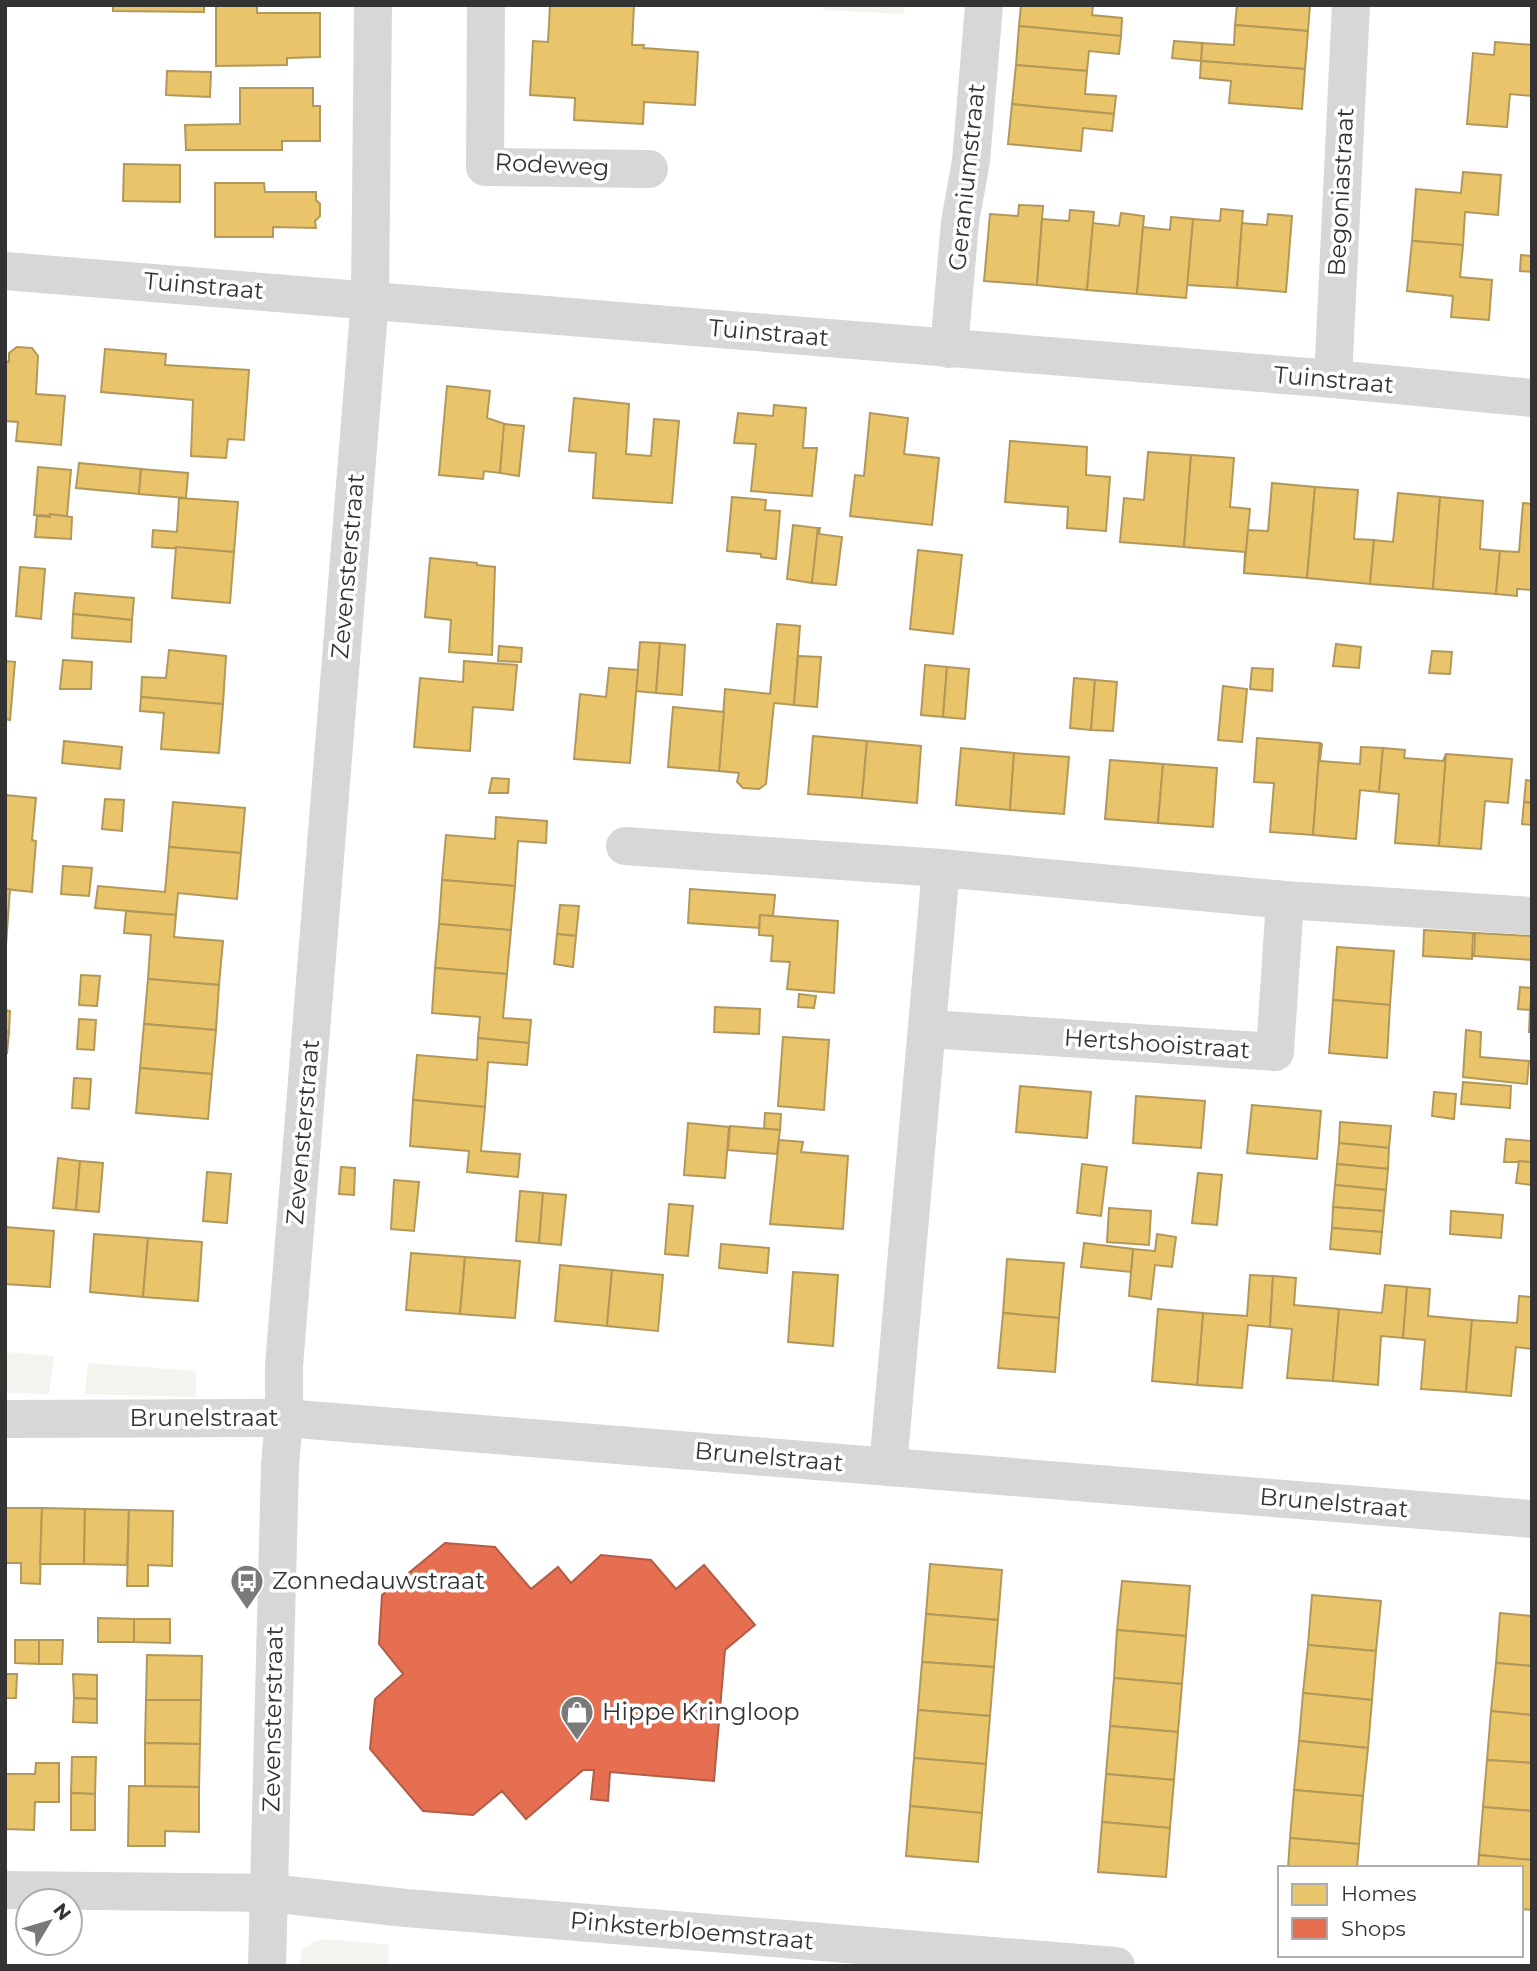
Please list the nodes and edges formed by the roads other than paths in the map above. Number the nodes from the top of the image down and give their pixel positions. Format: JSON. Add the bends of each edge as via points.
{"nodes":[{"id":1,"x":373,"y":5,"type":"edge"},
{"id":2,"x":486,"y":5,"type":"edge"},
{"id":3,"x":984,"y":5,"type":"edge"},
{"id":4,"x":1351,"y":5,"type":"edge"},
{"id":5,"x":649,"y":169,"type":"dead end"},
{"id":6,"x":5,"y":271,"type":"edge"},
{"id":7,"x":370,"y":299,"type":"junction"},
{"id":8,"x":949,"y":349,"type":"junction"},
{"id":9,"x":1333,"y":379,"type":"junction"},
{"id":10,"x":1532,"y":398,"type":"edge"},
{"id":11,"x":625,"y":846,"type":"dead end"},
{"id":12,"x":941,"y":869,"type":"junction"},
{"id":13,"x":1285,"y":900,"type":"junction"},
{"id":14,"x":1532,"y":916,"type":"edge"},
{"id":15,"x":929,"y":1029,"type":"junction"},
{"id":16,"x":284,"y":1418,"type":"junction"},
{"id":17,"x":5,"y":1419,"type":"edge"},
{"id":18,"x":888,"y":1467,"type":"junction"},
{"id":19,"x":1532,"y":1519,"type":"edge"},
{"id":20,"x":5,"y":1890,"type":"edge"},
{"id":21,"x":269,"y":1893,"type":"junction"},
{"id":22,"x":887,"y":1956,"type":"edge"},
{"id":23,"x":267,"y":1966,"type":"edge"},
{"id":24,"x":1115,"y":1966,"type":"edge"}],
"edges":[{"from":1,"to":7,"type":"street"},
{"from":2,"to":5,"type":"street","name":"Rodeweg","via":[[485,167]]},
{"from":3,"to":8,"type":"street","name":"Geraniumstraat"},
{"from":4,"to":9,"type":"street","name":"Begoniastraat"},
{"from":6,"to":7,"type":"street","name":"Tuinstraat"},
{"from":7,"to":8,"type":"street","name":"Tuinstraat"},
{"from":7,"to":16,"type":"street","name":"Zevensterstraat","via":[[284,1366]]},
{"from":8,"to":9,"type":"street","name":"Tuinstraat"},
{"from":9,"to":10,"type":"street","name":"Tuinstraat"},
{"from":11,"to":12,"type":"street"},
{"from":12,"to":13,"type":"street"},
{"from":12,"to":15,"type":"street"},
{"from":13,"to":14,"type":"street"},
{"from":13,"to":15,"type":"street","name":"Hertshooistraat","via":[[1275,1052]]},
{"from":15,"to":18,"type":"street"},
{"from":16,"to":17,"type":"street","name":"Brunelstraat"},
{"from":16,"to":18,"type":"street","name":"Brunelstraat"},
{"from":16,"to":21,"type":"street","name":"Zevensterstraat"},
{"from":18,"to":19,"type":"street","name":"Brunelstraat"},
{"from":20,"to":21,"type":"street"},
{"from":21,"to":22,"type":"street","name":"Pinksterbloemstraat"},
{"from":21,"to":23,"type":"street","name":"Zevensterstraat"},
{"from":22,"to":24,"type":"street","name":"Pinksterbloemstraat"}]}
